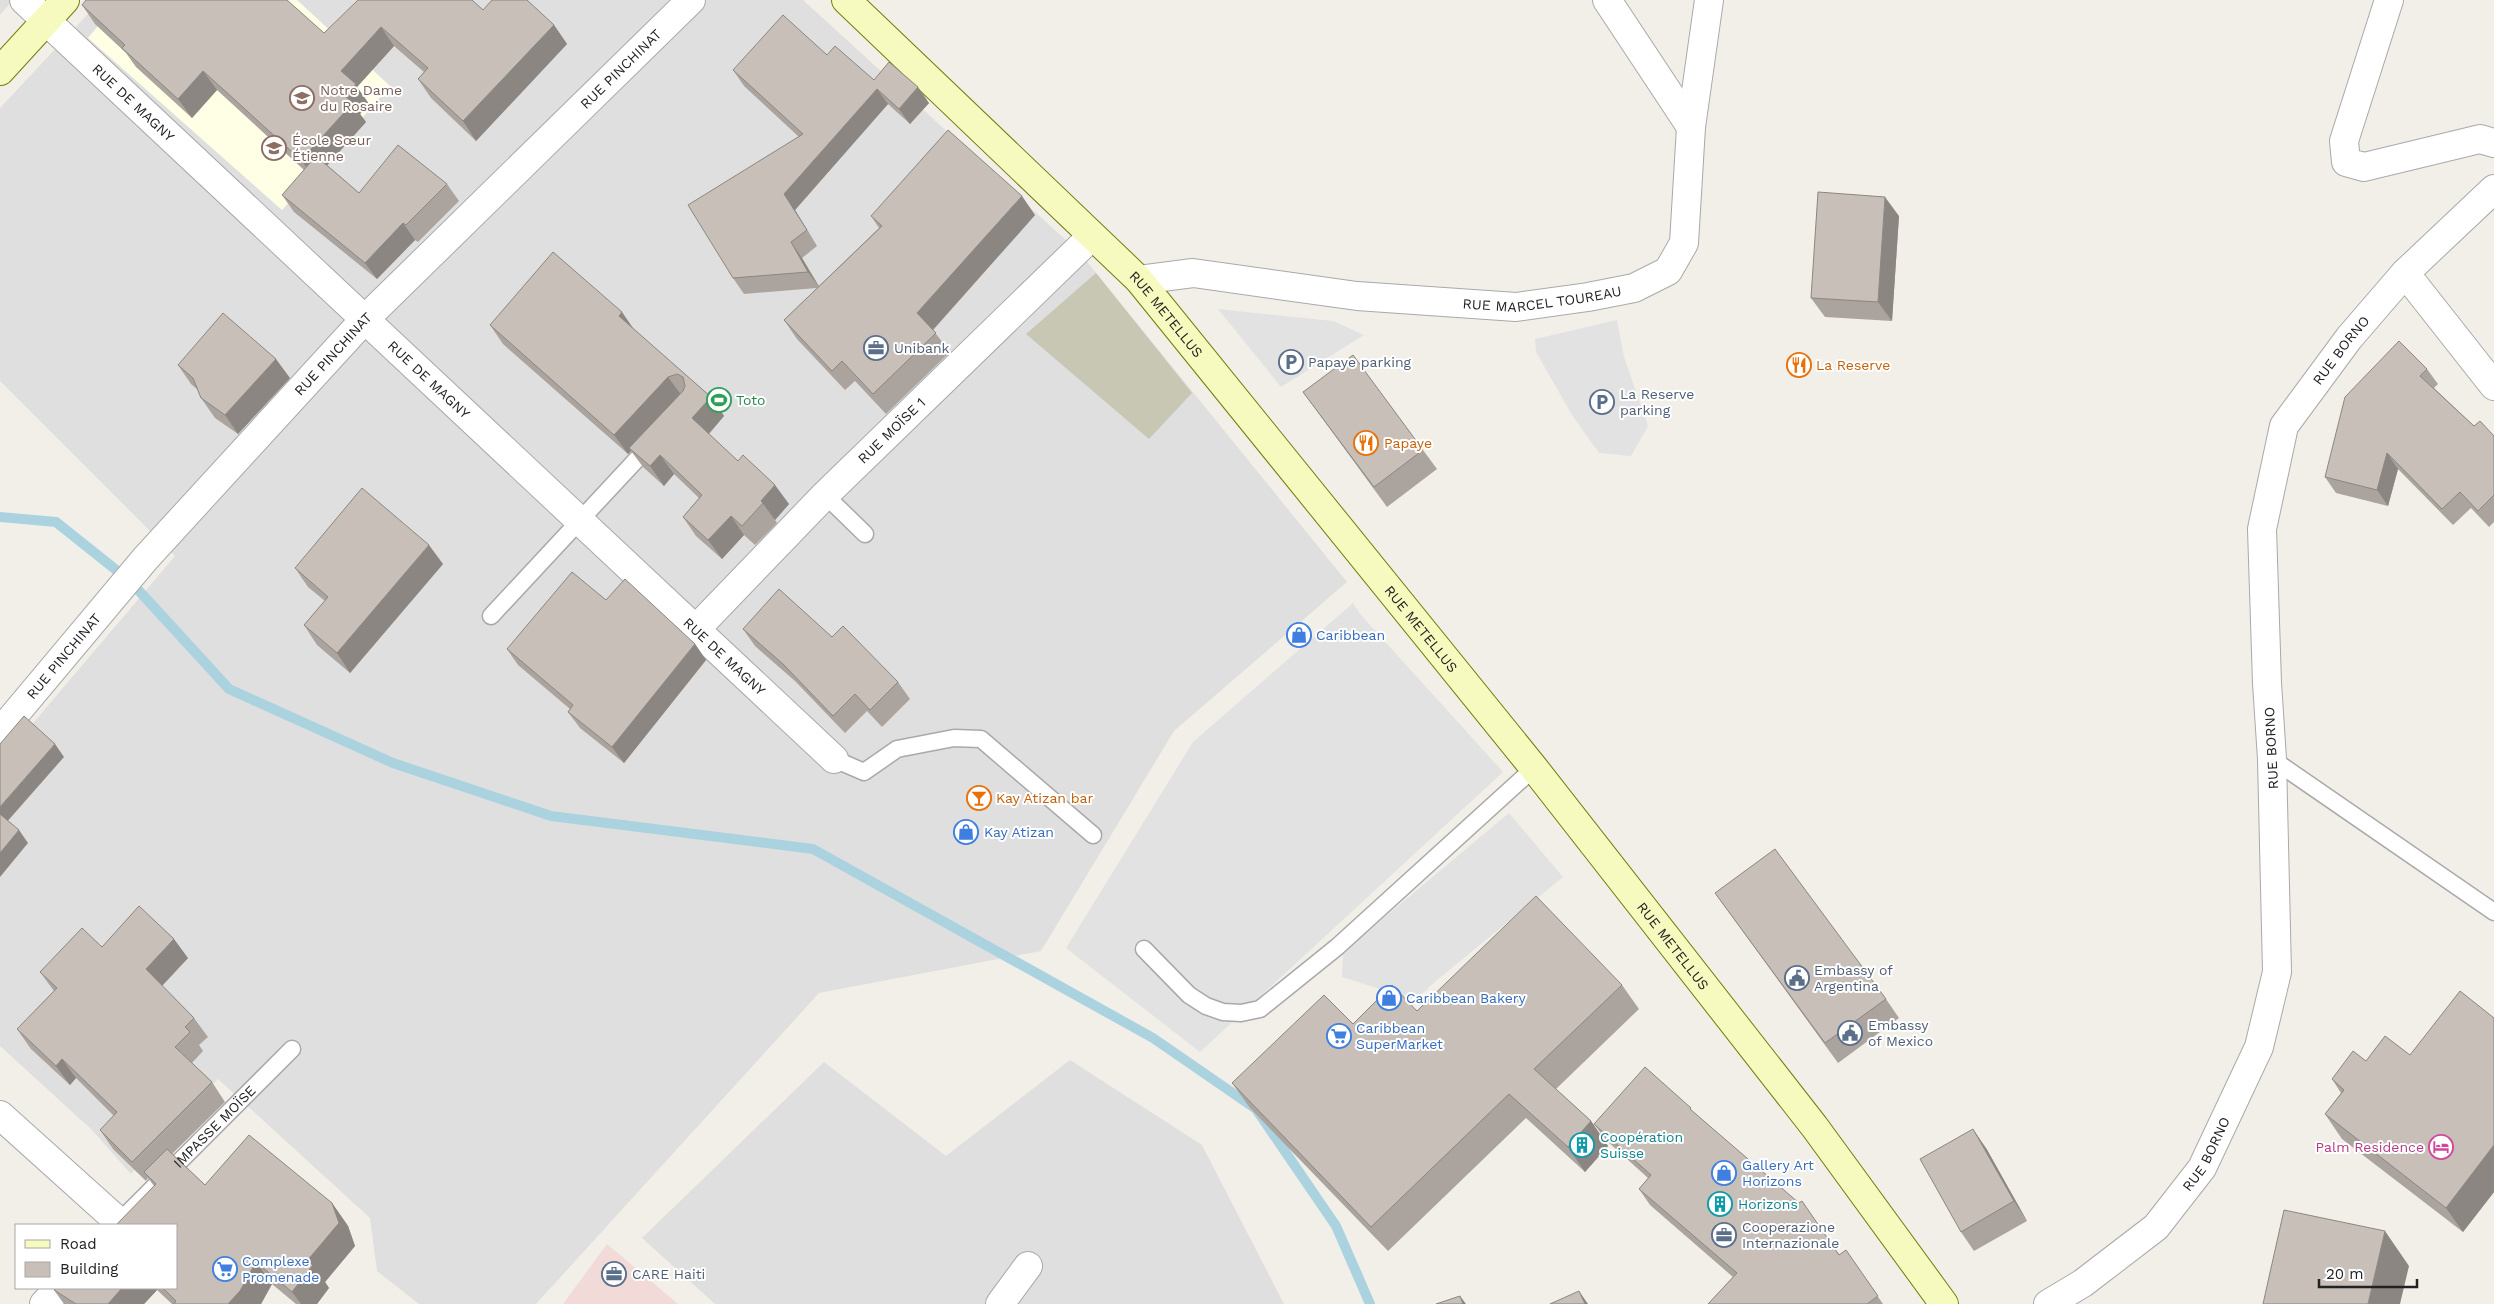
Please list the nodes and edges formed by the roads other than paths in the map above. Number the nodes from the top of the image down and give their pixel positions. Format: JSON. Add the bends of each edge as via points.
{"nodes":[{"id":1,"x":24,"y":0,"type":"edge"},
{"id":2,"x":65,"y":0,"type":"edge"},
{"id":3,"x":691,"y":0,"type":"edge"},
{"id":4,"x":846,"y":0,"type":"edge"},
{"id":5,"x":1608,"y":0,"type":"edge"},
{"id":6,"x":1709,"y":0,"type":"edge"},
{"id":7,"x":2388,"y":0,"type":"edge"},
{"id":8,"x":46,"y":20,"type":"junction"},
{"id":9,"x":0,"y":71,"type":"edge"},
{"id":10,"x":1691,"y":127,"type":"junction"},
{"id":11,"x":2494,"y":143,"type":"edge"},
{"id":12,"x":2494,"y":189,"type":"edge"},
{"id":13,"x":1092,"y":236,"type":"junction"},
{"id":14,"x":2406,"y":273,"type":"junction"},
{"id":15,"x":1139,"y":280,"type":"junction"},
{"id":16,"x":364,"y":320,"type":"junction"},
{"id":17,"x":2494,"y":386,"type":"edge"},
{"id":18,"x":663,"y":431,"type":"edge"},
{"id":19,"x":825,"y":495,"type":"junction"},
{"id":20,"x":578,"y":521,"type":"junction"},
{"id":21,"x":865,"y":534,"type":"dead end"},
{"id":22,"x":491,"y":616,"type":"dead end"},
{"id":23,"x":695,"y":630,"type":"junction"},
{"id":24,"x":0,"y":732,"type":"edge"},
{"id":25,"x":834,"y":759,"type":"joint"},
{"id":26,"x":2272,"y":759,"type":"junction"},
{"id":27,"x":1534,"y":768,"type":"junction"},
{"id":28,"x":1093,"y":835,"type":"dead end"},
{"id":29,"x":2494,"y":912,"type":"edge"},
{"id":30,"x":1144,"y":949,"type":"dead end"},
{"id":31,"x":292,"y":1049,"type":"dead end"},
{"id":32,"x":0,"y":1115,"type":"edge"},
{"id":33,"x":117,"y":1224,"type":"edge"},
{"id":34,"x":1028,"y":1266,"type":"dead end"},
{"id":35,"x":57,"y":1289,"type":"edge"},
{"id":36,"x":44,"y":1304,"type":"edge"},
{"id":37,"x":1000,"y":1304,"type":"edge"},
{"id":38,"x":1944,"y":1304,"type":"edge"},
{"id":39,"x":2048,"y":1304,"type":"edge"}],
"edges":[{"from":1,"to":8,"type":"street","name":"RUE DE MAGNY"},
{"from":2,"to":8,"type":"street"},
{"from":3,"to":16,"type":"street","name":"RUE PINCHINAT"},
{"from":4,"to":13,"type":"street","name":"RUE METELLUS"},
{"from":5,"to":10,"type":"street"},
{"from":6,"to":10,"type":"street","name":"RUE MARCEL TOUREAU"},
{"from":7,"to":11,"type":"street","via":[[2344,141],[2346,162],[2364,167],[2480,139]]},
{"from":8,"to":9,"type":"street"},
{"from":8,"to":16,"type":"street","name":"RUE DE MAGNY"},
{"from":10,"to":15,"type":"street","name":"RUE MARCEL TOUREAU","via":[[1684,243],[1668,271],[1634,288],[1516,307],[1357,296],[1193,273]]},
{"from":12,"to":14,"type":"street","name":"RUE BORNO"},
{"from":13,"to":15,"type":"street","name":"RUE METELLUS"},
{"from":13,"to":19,"type":"street","name":"RUE MOÏSE 1"},
{"from":14,"to":17,"type":"street"},
{"from":14,"to":26,"type":"street","name":"RUE BORNO","via":[[2349,338],[2284,426],[2262,529]]},
{"from":15,"to":27,"type":"street","name":"RUE METELLUS"},
{"from":16,"to":20,"type":"street","name":"RUE DE MAGNY"},
{"from":16,"to":24,"type":"street","name":"RUE PINCHINAT","via":[[145,559]]},
{"from":18,"to":20,"type":"lane"},
{"from":19,"to":21,"type":"lane"},
{"from":19,"to":23,"type":"street","name":"RUE MOÏSE 1"},
{"from":20,"to":22,"type":"lane"},
{"from":20,"to":23,"type":"street","name":"RUE DE MAGNY"},
{"from":23,"to":25,"type":"street","name":"RUE DE MAGNY"},
{"from":25,"to":28,"type":"lane","via":[[864,772],[897,749],[954,738],[981,739]]},
{"from":26,"to":29,"type":"lane"},
{"from":26,"to":39,"type":"street","name":"RUE BORNO","via":[[2277,972],[2260,1047],[2202,1168],[2156,1227],[2082,1283]]},
{"from":27,"to":30,"type":"lane","via":[[1336,947],[1260,1009],[1241,1013],[1223,1012],[1206,1006],[1189,994]]},
{"from":27,"to":38,"type":"street","name":"RUE METELLUS","via":[[1814,1126]]},
{"from":31,"to":33,"type":"lane","name":"IMPASSE MOÏSE"},
{"from":32,"to":33,"type":"street"},
{"from":34,"to":37,"type":"street"},
{"from":35,"to":36,"type":"street"}]}
